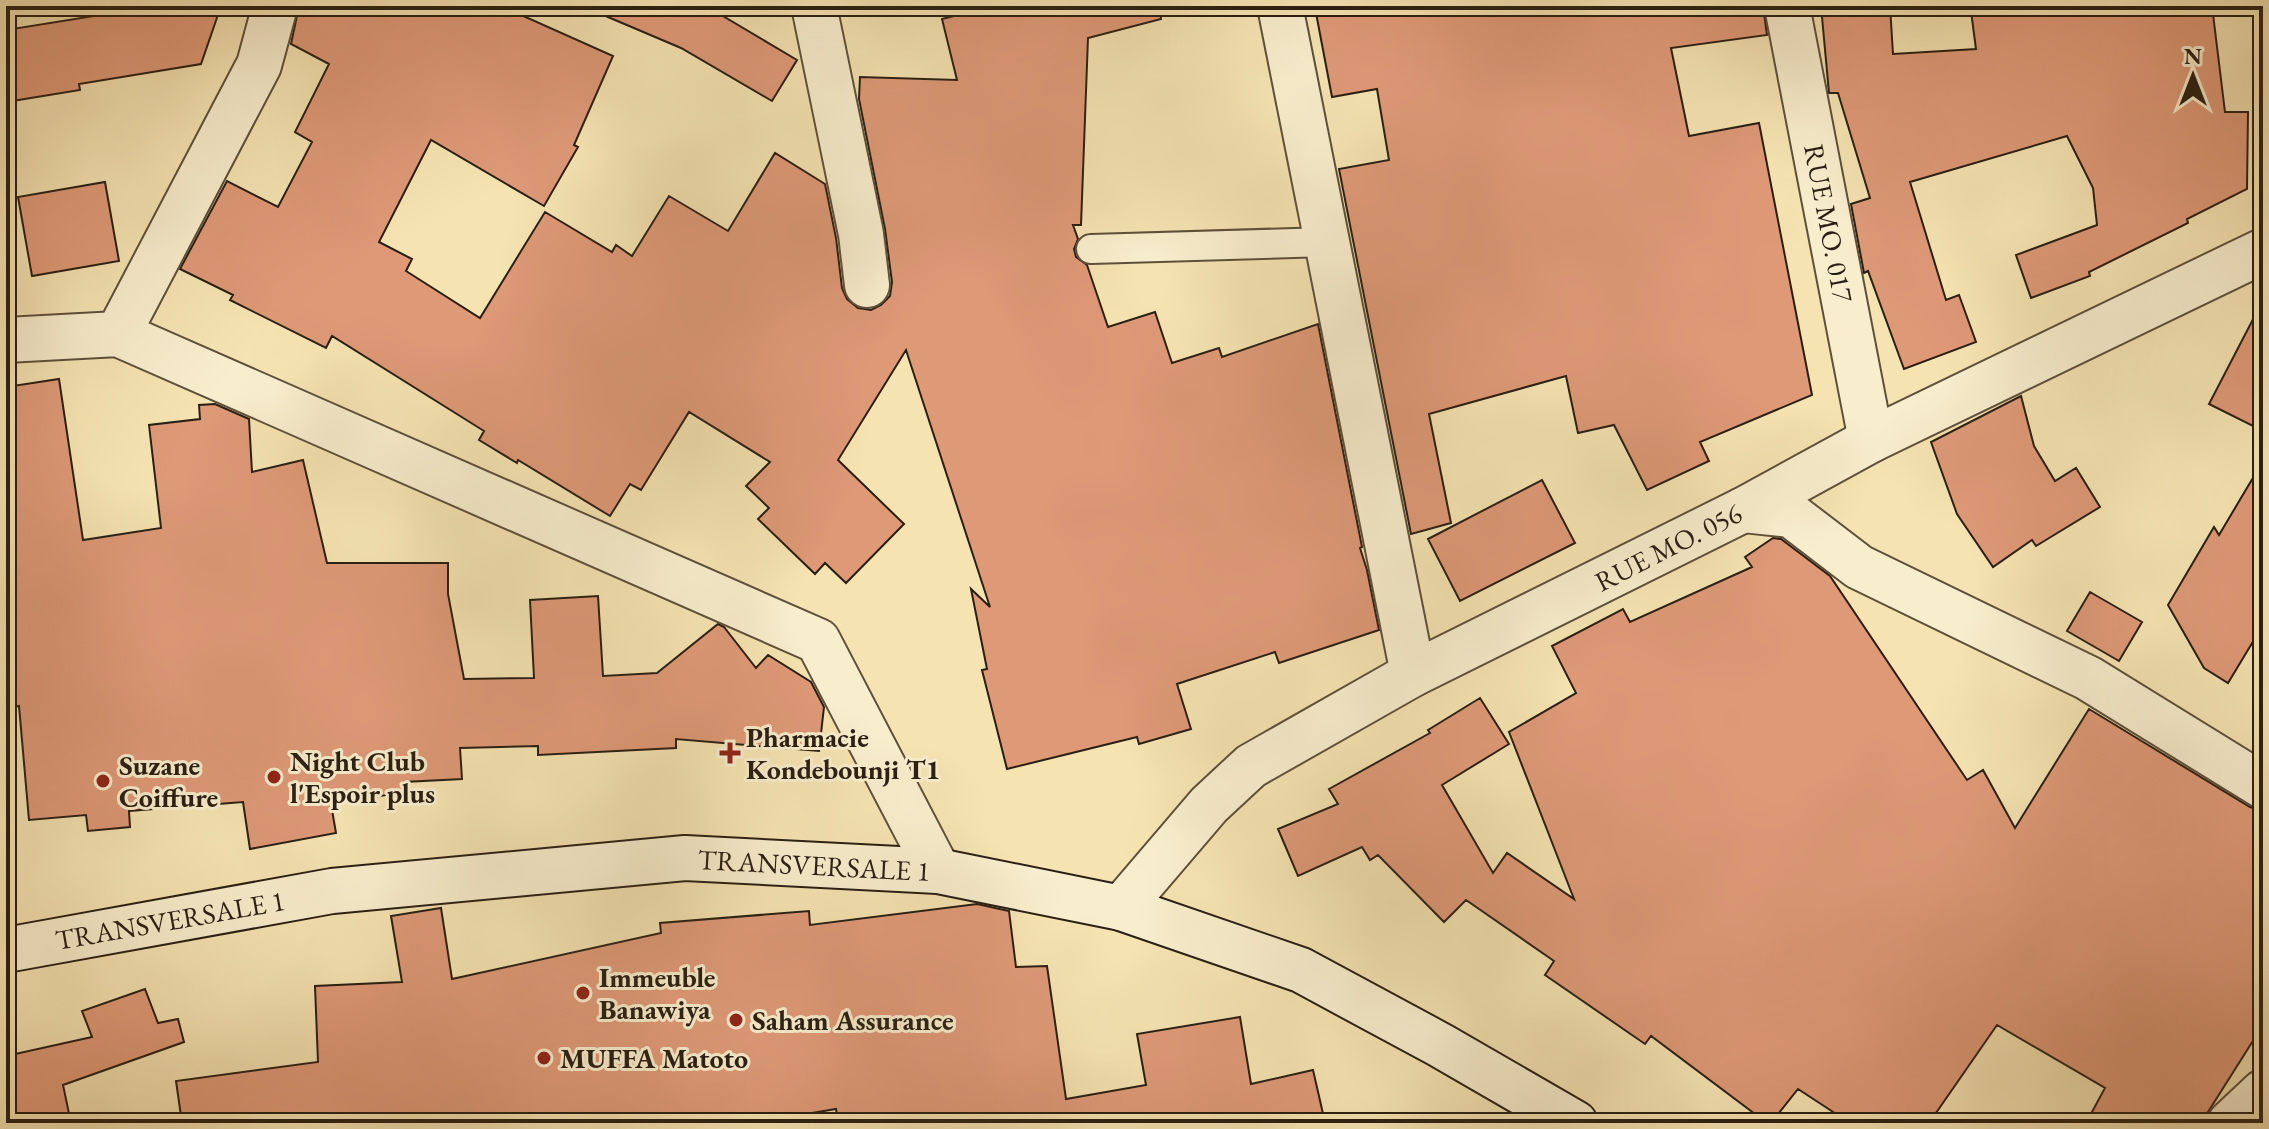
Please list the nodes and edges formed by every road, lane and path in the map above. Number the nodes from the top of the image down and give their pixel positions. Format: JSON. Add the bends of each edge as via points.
{"nodes":[{"id":1,"x":275,"y":6,"type":"edge"},
{"id":2,"x":814,"y":6,"type":"edge"},
{"id":3,"x":1280,"y":6,"type":"edge"},
{"id":4,"x":1787,"y":6,"type":"edge"},
{"id":5,"x":1327,"y":242,"type":"junction"},
{"id":6,"x":1091,"y":249,"type":"dead end"},
{"id":7,"x":2263,"y":251,"type":"edge"},
{"id":8,"x":867,"y":285,"type":"dead end"},
{"id":9,"x":118,"y":334,"type":"junction"},
{"id":10,"x":6,"y":340,"type":"edge"},
{"id":11,"x":1871,"y":440,"type":"junction"},
{"id":12,"x":1743,"y":510,"type":"junction"},
{"id":13,"x":1413,"y":674,"type":"junction"},
{"id":14,"x":2263,"y":786,"type":"edge"},
{"id":15,"x":938,"y":871,"type":"junction"},
{"id":16,"x":1121,"y":908,"type":"junction"},
{"id":17,"x":6,"y":950,"type":"edge"},
{"id":18,"x":2263,"y":1092,"type":"edge"},
{"id":19,"x":1575,"y":1123,"type":"edge"},
{"id":20,"x":2230,"y":1123,"type":"edge"}],
"edges":[{"from":1,"to":9,"type":"street","via":[[259,65]]},
{"from":2,"to":8,"type":"street"},
{"from":3,"to":5,"type":"street"},
{"from":4,"to":11,"type":"street","name":"RUE MO. 017"},
{"from":5,"to":6,"type":"lane"},
{"from":5,"to":13,"type":"street"},
{"from":7,"to":11,"type":"street","name":"RUE MO. 056"},
{"from":9,"to":10,"type":"street"},
{"from":9,"to":15,"type":"street","via":[[818,641]]},
{"from":11,"to":12,"type":"street","name":"RUE MO. 056"},
{"from":12,"to":13,"type":"street","name":"RUE MO. 056"},
{"from":12,"to":14,"type":"street","via":[[1791,515],[1859,567],[2088,678]]},
{"from":13,"to":16,"type":"street","name":"RUE MO. 056","via":[[1251,766],[1209,805]]},
{"from":15,"to":16,"type":"street","name":"TRANSVERSALE 1"},
{"from":15,"to":17,"type":"street","name":"TRANSVERSALE 1","via":[[685,858],[332,891]]},
{"from":16,"to":19,"type":"street","name":"TRANSVERSALE 1","via":[[1301,970]]},
{"from":18,"to":20,"type":"street"}]}
